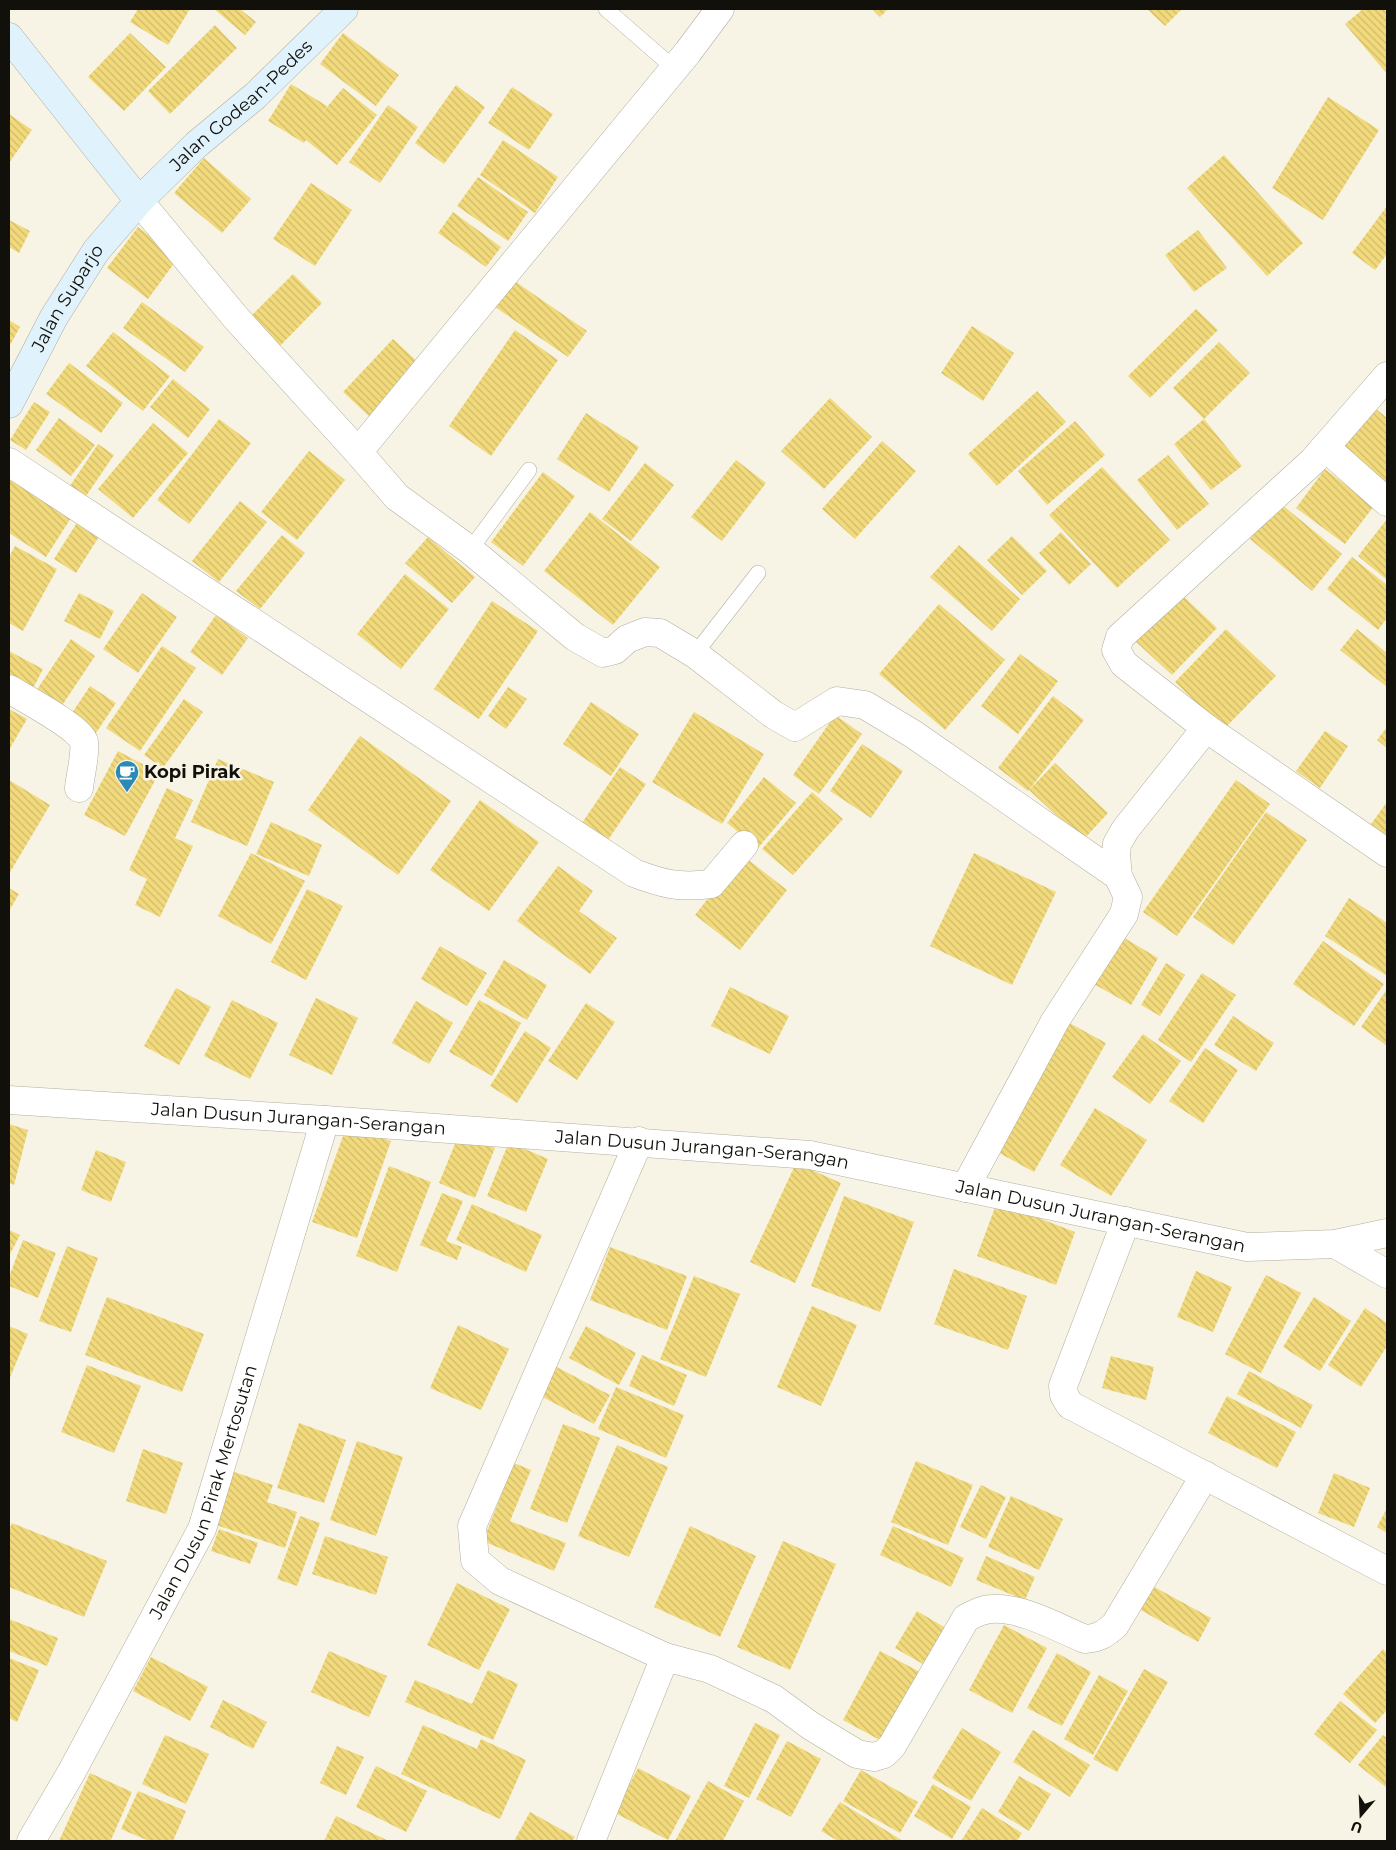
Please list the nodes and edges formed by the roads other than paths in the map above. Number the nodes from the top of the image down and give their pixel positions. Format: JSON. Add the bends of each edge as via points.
{"nodes":[{"id":1,"x":344,"y":9,"type":"edge"},
{"id":2,"x":606,"y":9,"type":"edge"},
{"id":3,"x":720,"y":9,"type":"edge"},
{"id":4,"x":9,"y":37,"type":"edge"},
{"id":5,"x":674,"y":69,"type":"junction"},
{"id":6,"x":138,"y":201,"type":"junction"},
{"id":7,"x":1387,"y":376,"type":"edge"},
{"id":8,"x":9,"y":404,"type":"edge"},
{"id":9,"x":1325,"y":447,"type":"junction"},
{"id":10,"x":358,"y":452,"type":"junction"},
{"id":11,"x":9,"y":462,"type":"edge"},
{"id":12,"x":529,"y":470,"type":"dead end"},
{"id":13,"x":1387,"y":502,"type":"edge"},
{"id":14,"x":470,"y":550,"type":"junction"},
{"id":15,"x":758,"y":573,"type":"dead end"},
{"id":16,"x":695,"y":654,"type":"junction"},
{"id":17,"x":9,"y":690,"type":"edge"},
{"id":18,"x":1206,"y":728,"type":"junction"},
{"id":19,"x":78,"y":788,"type":"dead end"},
{"id":20,"x":744,"y":845,"type":"dead end"},
{"id":21,"x":1387,"y":853,"type":"edge"},
{"id":22,"x":1118,"y":876,"type":"junction"},
{"id":23,"x":9,"y":1100,"type":"edge"},
{"id":24,"x":325,"y":1120,"type":"junction"},
{"id":25,"x":639,"y":1141,"type":"junction"},
{"id":26,"x":965,"y":1188,"type":"junction"},
{"id":27,"x":1126,"y":1222,"type":"junction"},
{"id":28,"x":1387,"y":1233,"type":"edge"},
{"id":29,"x":1335,"y":1244,"type":"junction"},
{"id":30,"x":1387,"y":1274,"type":"edge"},
{"id":31,"x":1205,"y":1475,"type":"junction"},
{"id":32,"x":1387,"y":1571,"type":"edge"},
{"id":33,"x":665,"y":1657,"type":"junction"},
{"id":34,"x":600,"y":1837,"type":"edge"},
{"id":35,"x":31,"y":1841,"type":"edge"}],
"edges":[{"from":1,"to":6,"type":"main road","name":"Jalan Godean-Pedes","via":[[255,96],[196,145]]},
{"from":2,"to":5,"type":"lane"},
{"from":3,"to":5,"type":"street"},
{"from":4,"to":6,"type":"main road"},
{"from":5,"to":10,"type":"street"},
{"from":6,"to":8,"type":"main road","name":"Jalan Suparjo","via":[[96,251],[54,317]]},
{"from":6,"to":10,"type":"street","via":[[236,318]]},
{"from":7,"to":9,"type":"street"},
{"from":9,"to":13,"type":"street"},
{"from":9,"to":18,"type":"street","via":[[1120,637],[1116,650],[1124,664]]},
{"from":10,"to":14,"type":"street","via":[[397,497]]},
{"from":11,"to":20,"type":"street","via":[[634,873],[664,884],[711,884]]},
{"from":12,"to":14,"type":"lane"},
{"from":14,"to":16,"type":"street","via":[[575,637],[603,653],[615,650],[627,639],[645,632],[660,633]]},
{"from":15,"to":16,"type":"lane"},
{"from":16,"to":22,"type":"street","via":[[774,715],[795,727],[837,701],[865,706],[913,734]]},
{"from":17,"to":19,"type":"street","via":[[80,734],[85,744]]},
{"from":18,"to":21,"type":"street"},
{"from":18,"to":22,"type":"street","via":[[1125,830],[1117,844]]},
{"from":22,"to":26,"type":"street","via":[[1128,897],[1124,914],[1055,1021]]},
{"from":23,"to":24,"type":"street","name":"Jalan Dusun Jurangan-Serangan"},
{"from":24,"to":25,"type":"street","name":"Jalan Dusun Jurangan-Serangan"},
{"from":24,"to":35,"type":"street","name":"Jalan Dusun Pirak Mertosutan","via":[[202,1529]]},
{"from":25,"to":26,"type":"street","name":"Jalan Dusun Jurangan-Serangan","via":[[810,1155]]},
{"from":25,"to":33,"type":"street","via":[[472,1526],[475,1560],[500,1581]]},
{"from":26,"to":27,"type":"street","name":"Jalan Dusun Jurangan-Serangan"},
{"from":27,"to":29,"type":"street","name":"Jalan Dusun Jurangan-Serangan","via":[[1247,1247]]},
{"from":27,"to":31,"type":"street","via":[[1063,1386],[1064,1395],[1070,1405]]},
{"from":28,"to":29,"type":"street","name":"Jalan Dusun Jurangan-Serangan"},
{"from":29,"to":30,"type":"street"},
{"from":31,"to":32,"type":"street"},
{"from":31,"to":33,"type":"street","via":[[1115,1625],[1105,1634],[1086,1639],[1021,1613],[992,1608],[966,1618],[892,1746],[884,1754],[874,1757],[857,1754],[774,1699],[710,1670]]},
{"from":33,"to":34,"type":"street"}]}
